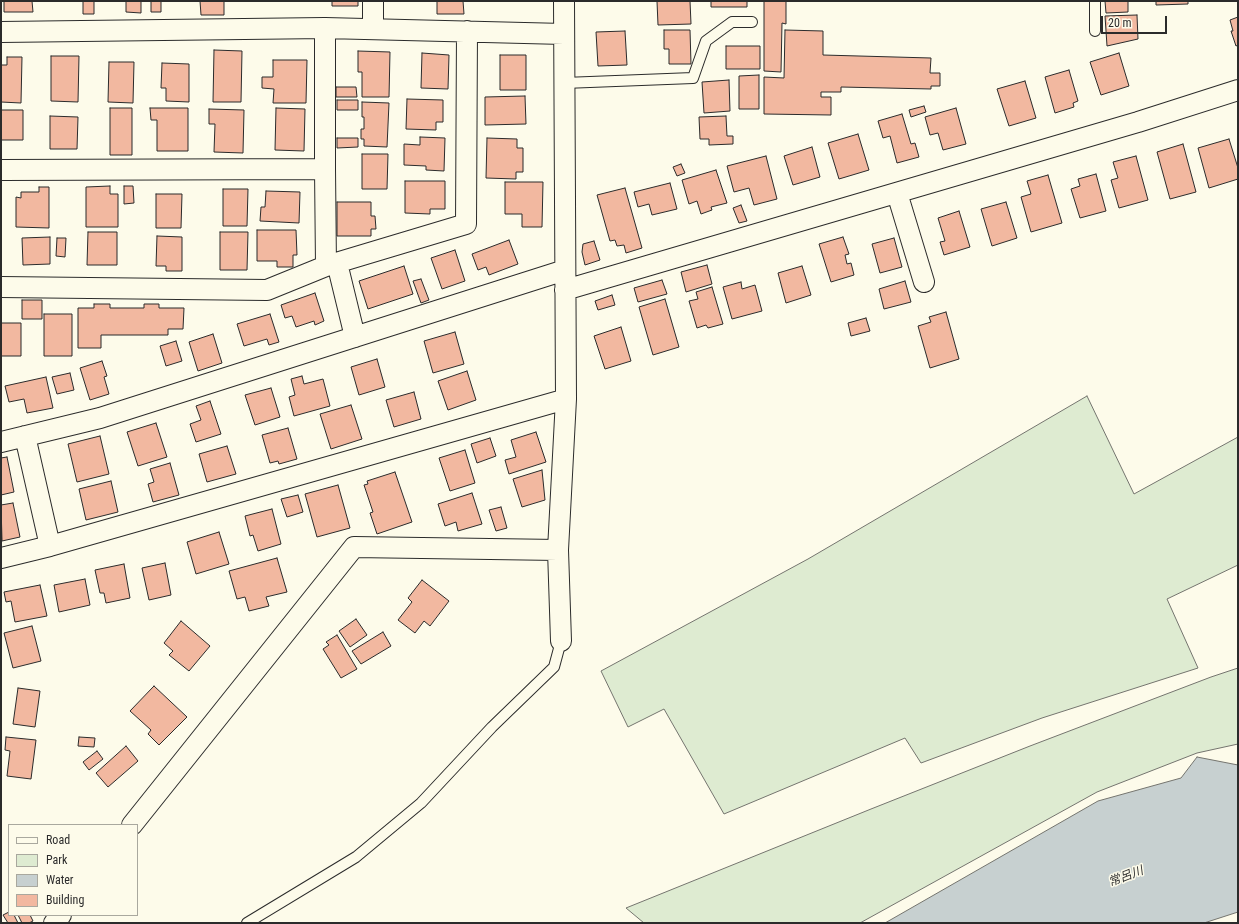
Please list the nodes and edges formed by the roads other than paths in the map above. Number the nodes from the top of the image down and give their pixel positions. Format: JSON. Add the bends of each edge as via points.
{"nodes":[{"id":1,"x":373,"y":1,"type":"edge"},
{"id":2,"x":564,"y":1,"type":"edge"},
{"id":3,"x":1095,"y":1,"type":"edge"},
{"id":4,"x":752,"y":22,"type":"dead end"},
{"id":5,"x":325,"y":28,"type":"junction"},
{"id":6,"x":373,"y":29,"type":"junction"},
{"id":7,"x":467,"y":31,"type":"junction"},
{"id":8,"x":1095,"y":31,"type":"dead end"},
{"id":9,"x":1,"y":32,"type":"edge"},
{"id":10,"x":564,"y":34,"type":"junction"},
{"id":11,"x":564,"y":83,"type":"junction"},
{"id":12,"x":1238,"y":90,"type":"edge"},
{"id":13,"x":325,"y":169,"type":"junction"},
{"id":14,"x":1,"y":170,"type":"edge"},
{"id":15,"x":897,"y":192,"type":"junction"},
{"id":16,"x":331,"y":265,"type":"junction"},
{"id":17,"x":565,"y":270,"type":"junction"},
{"id":18,"x":924,"y":282,"type":"dead end"},
{"id":19,"x":1,"y":287,"type":"edge"},
{"id":20,"x":565,"y":290,"type":"junction"},
{"id":21,"x":355,"y":337,"type":"junction"},
{"id":22,"x":566,"y":399,"type":"junction"},
{"id":23,"x":25,"y":436,"type":"junction"},
{"id":24,"x":1,"y":442,"type":"edge"},
{"id":25,"x":50,"y":546,"type":"junction"},
{"id":26,"x":558,"y":550,"type":"junction"},
{"id":27,"x":1,"y":558,"type":"edge"},
{"id":28,"x":560,"y":641,"type":"joint"},
{"id":29,"x":133,"y":824,"type":"edge"},
{"id":30,"x":247,"y":923,"type":"edge"}],
"edges":[{"from":1,"to":6,"type":"street"},
{"from":2,"to":10,"type":"street"},
{"from":3,"to":8,"type":"lane"},
{"from":4,"to":11,"type":"lane","via":[[732,22],[706,41],[693,78]]},
{"from":5,"to":6,"type":"street"},
{"from":5,"to":9,"type":"street"},
{"from":5,"to":13,"type":"street"},
{"from":6,"to":7,"type":"street"},
{"from":7,"to":10,"type":"street"},
{"from":7,"to":16,"type":"street","via":[[466,224]]},
{"from":10,"to":11,"type":"street"},
{"from":11,"to":17,"type":"street"},
{"from":12,"to":15,"type":"street","via":[[1138,122]]},
{"from":13,"to":14,"type":"street"},
{"from":13,"to":16,"type":"street"},
{"from":15,"to":18,"type":"street"},
{"from":15,"to":20,"type":"street"},
{"from":16,"to":19,"type":"street","via":[[267,290]]},
{"from":16,"to":21,"type":"street"},
{"from":17,"to":20,"type":"street"},
{"from":17,"to":21,"type":"street"},
{"from":20,"to":22,"type":"street"},
{"from":21,"to":23,"type":"street","via":[[100,418]]},
{"from":22,"to":25,"type":"street"},
{"from":22,"to":26,"type":"street"},
{"from":23,"to":24,"type":"street"},
{"from":23,"to":25,"type":"street"},
{"from":25,"to":27,"type":"street"},
{"from":26,"to":28,"type":"street"},
{"from":26,"to":29,"type":"street","via":[[354,547]]},
{"from":28,"to":30,"type":"lane","via":[[554,667],[492,727],[421,803],[356,857]]}]}
